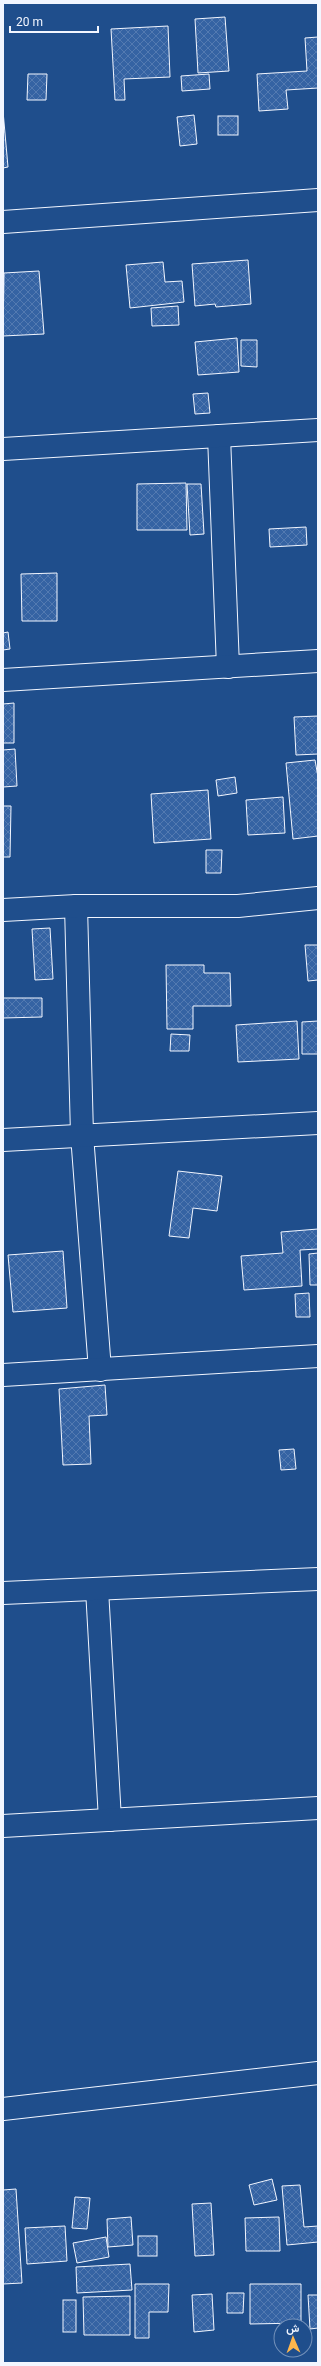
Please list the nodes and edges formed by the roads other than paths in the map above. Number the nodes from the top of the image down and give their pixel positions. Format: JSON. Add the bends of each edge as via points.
{"nodes":[{"id":1,"x":318,"y":200,"type":"edge"},
{"id":2,"x":3,"y":222,"type":"edge"},
{"id":3,"x":318,"y":430,"type":"edge"},
{"id":4,"x":219,"y":436,"type":"junction"},
{"id":5,"x":3,"y":449,"type":"edge"},
{"id":6,"x":318,"y":661,"type":"edge"},
{"id":7,"x":228,"y":667,"type":"junction"},
{"id":8,"x":3,"y":680,"type":"edge"},
{"id":9,"x":318,"y":898,"type":"edge"},
{"id":10,"x":76,"y":906,"type":"junction"},
{"id":11,"x":3,"y":910,"type":"edge"},
{"id":12,"x":318,"y":1124,"type":"edge"},
{"id":13,"x":82,"y":1135,"type":"junction"},
{"id":14,"x":3,"y":1140,"type":"edge"},
{"id":15,"x":318,"y":1356,"type":"edge"},
{"id":16,"x":100,"y":1370,"type":"junction"},
{"id":17,"x":3,"y":1375,"type":"edge"},
{"id":18,"x":318,"y":1579,"type":"edge"},
{"id":19,"x":97,"y":1589,"type":"junction"},
{"id":20,"x":3,"y":1593,"type":"edge"},
{"id":21,"x":318,"y":1808,"type":"edge"},
{"id":22,"x":110,"y":1820,"type":"junction"},
{"id":23,"x":3,"y":1826,"type":"edge"},
{"id":24,"x":318,"y":2073,"type":"edge"},
{"id":25,"x":3,"y":2109,"type":"edge"}],
"edges":[{"from":1,"to":2,"type":"street"},
{"from":3,"to":4,"type":"street"},
{"from":4,"to":5,"type":"street"},
{"from":4,"to":7,"type":"street"},
{"from":6,"to":7,"type":"street"},
{"from":7,"to":8,"type":"street"},
{"from":9,"to":10,"type":"street","via":[[238,906]]},
{"from":10,"to":11,"type":"street"},
{"from":10,"to":13,"type":"street"},
{"from":12,"to":13,"type":"street"},
{"from":13,"to":14,"type":"street"},
{"from":13,"to":16,"type":"street"},
{"from":15,"to":16,"type":"street"},
{"from":16,"to":17,"type":"street"},
{"from":18,"to":19,"type":"street"},
{"from":19,"to":20,"type":"street"},
{"from":19,"to":22,"type":"street"},
{"from":21,"to":22,"type":"street"},
{"from":22,"to":23,"type":"street"},
{"from":24,"to":25,"type":"street"}]}
